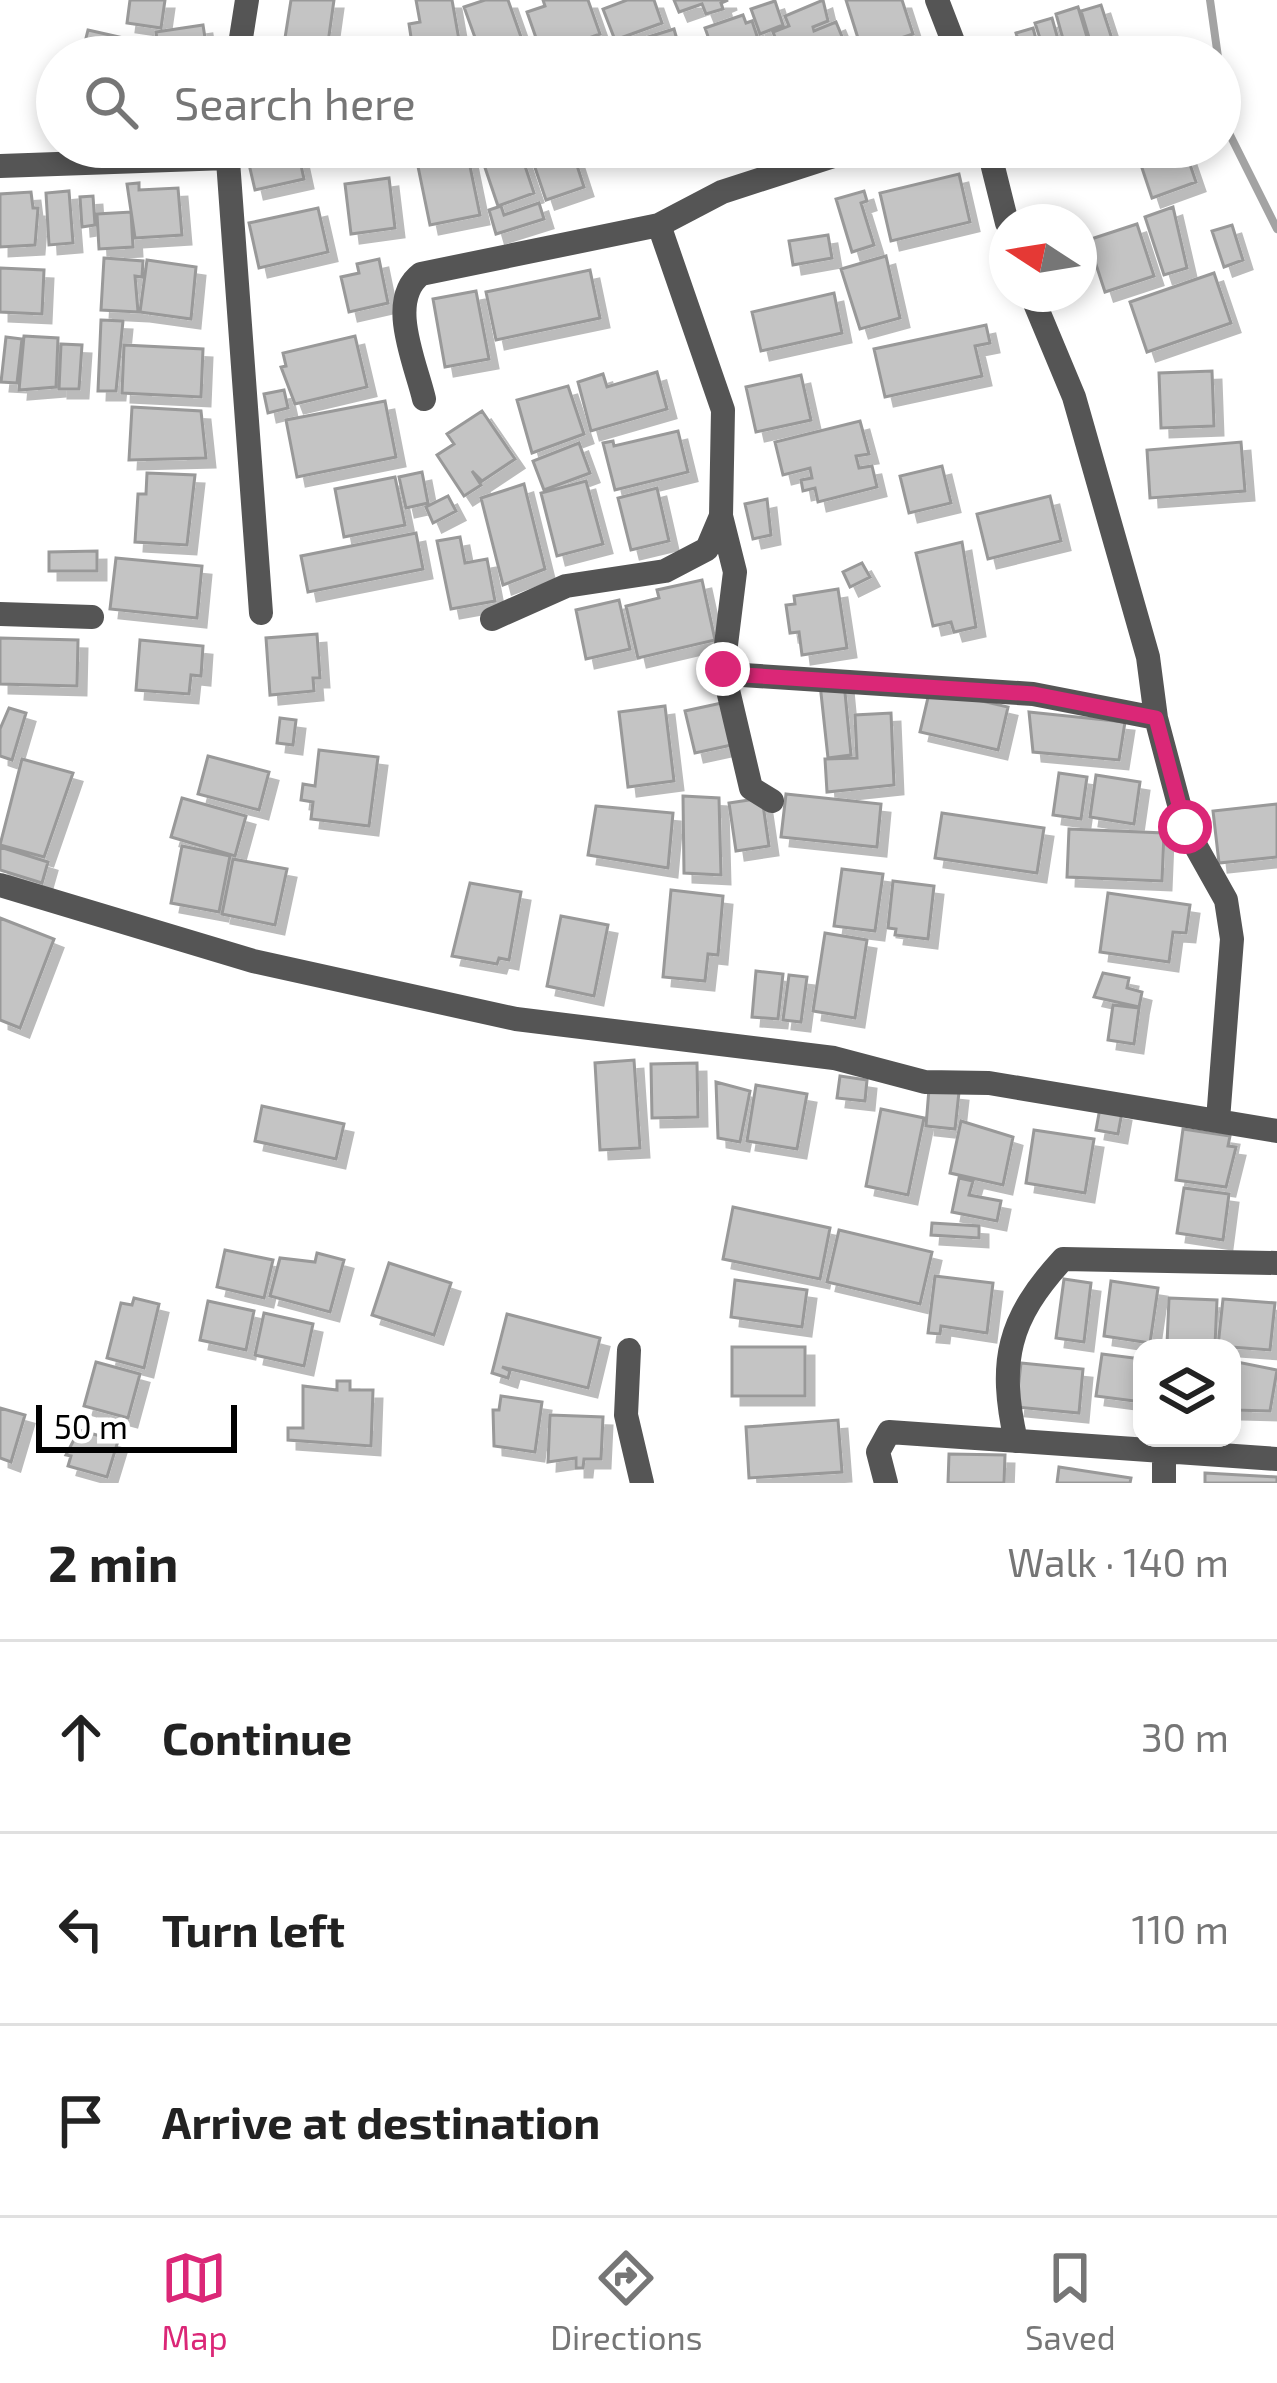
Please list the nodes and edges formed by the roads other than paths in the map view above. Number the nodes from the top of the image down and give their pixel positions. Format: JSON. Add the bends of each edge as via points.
{"nodes":[{"id":1,"x":247,"y":0,"type":"edge"},
{"id":2,"x":938,"y":0,"type":"edge"},
{"id":3,"x":241,"y":36,"type":"edge"},
{"id":4,"x":951,"y":36,"type":"edge"},
{"id":5,"x":36,"y":164,"type":"edge"},
{"id":6,"x":0,"y":166,"type":"edge"},
{"id":7,"x":228,"y":168,"type":"edge"},
{"id":8,"x":796,"y":168,"type":"edge"},
{"id":9,"x":993,"y":168,"type":"edge"},
{"id":10,"x":1002,"y":204,"type":"edge"},
{"id":11,"x":658,"y":225,"type":"junction"},
{"id":12,"x":1039,"y":312,"type":"edge"},
{"id":13,"x":424,"y":399,"type":"dead end"},
{"id":14,"x":721,"y":516,"type":"junction"},
{"id":15,"x":261,"y":613,"type":"dead end"},
{"id":16,"x":0,"y":614,"type":"edge"},
{"id":17,"x":92,"y":616,"type":"dead end"},
{"id":18,"x":493,"y":619,"type":"dead end"},
{"id":19,"x":728,"y":674,"type":"junction"},
{"id":20,"x":1156,"y":718,"type":"junction"},
{"id":21,"x":772,"y":801,"type":"dead end"},
{"id":22,"x":0,"y":884,"type":"edge"},
{"id":23,"x":1218,"y":1120,"type":"junction"},
{"id":24,"x":1277,"y":1131,"type":"edge"},
{"id":25,"x":1277,"y":1263,"type":"edge"},
{"id":26,"x":628,"y":1350,"type":"dead end"},
{"id":27,"x":1016,"y":1441,"type":"junction"},
{"id":28,"x":1164,"y":1448,"type":"junction"},
{"id":29,"x":1277,"y":1459,"type":"edge"},
{"id":30,"x":642,"y":1483,"type":"edge"},
{"id":31,"x":886,"y":1483,"type":"edge"},
{"id":32,"x":1163,"y":1483,"type":"edge"}],
"edges":[{"from":1,"to":3,"type":"street"},
{"from":2,"to":4,"type":"street"},
{"from":5,"to":6,"type":"street"},
{"from":7,"to":15,"type":"street"},
{"from":8,"to":11,"type":"street","via":[[722,192]]},
{"from":9,"to":10,"type":"street"},
{"from":11,"to":13,"type":"street","via":[[442,267],[410,282],[403,308]]},
{"from":11,"to":14,"type":"street","via":[[723,410]]},
{"from":12,"to":20,"type":"street","via":[[1074,397],[1148,657]]},
{"from":14,"to":18,"type":"street","via":[[707,549],[665,571],[566,586]]},
{"from":14,"to":19,"type":"street","via":[[735,572]]},
{"from":16,"to":17,"type":"street"},
{"from":19,"to":20,"type":"street","via":[[1034,694]]},
{"from":19,"to":21,"type":"street","via":[[751,788]]},
{"from":20,"to":23,"type":"street","via":[[1185,827],[1226,900],[1232,939]]},
{"from":22,"to":23,"type":"street","via":[[253,961],[516,1019],[834,1058],[926,1082],[989,1083]]},
{"from":23,"to":24,"type":"street"},
{"from":25,"to":27,"type":"street","via":[[1063,1259],[1026,1300],[1016,1331],[1006,1401]]},
{"from":26,"to":30,"type":"street","via":[[626,1415]]},
{"from":27,"to":28,"type":"street"},
{"from":27,"to":31,"type":"street","via":[[890,1432],[878,1452]]},
{"from":28,"to":29,"type":"street"},
{"from":28,"to":32,"type":"street"}]}
